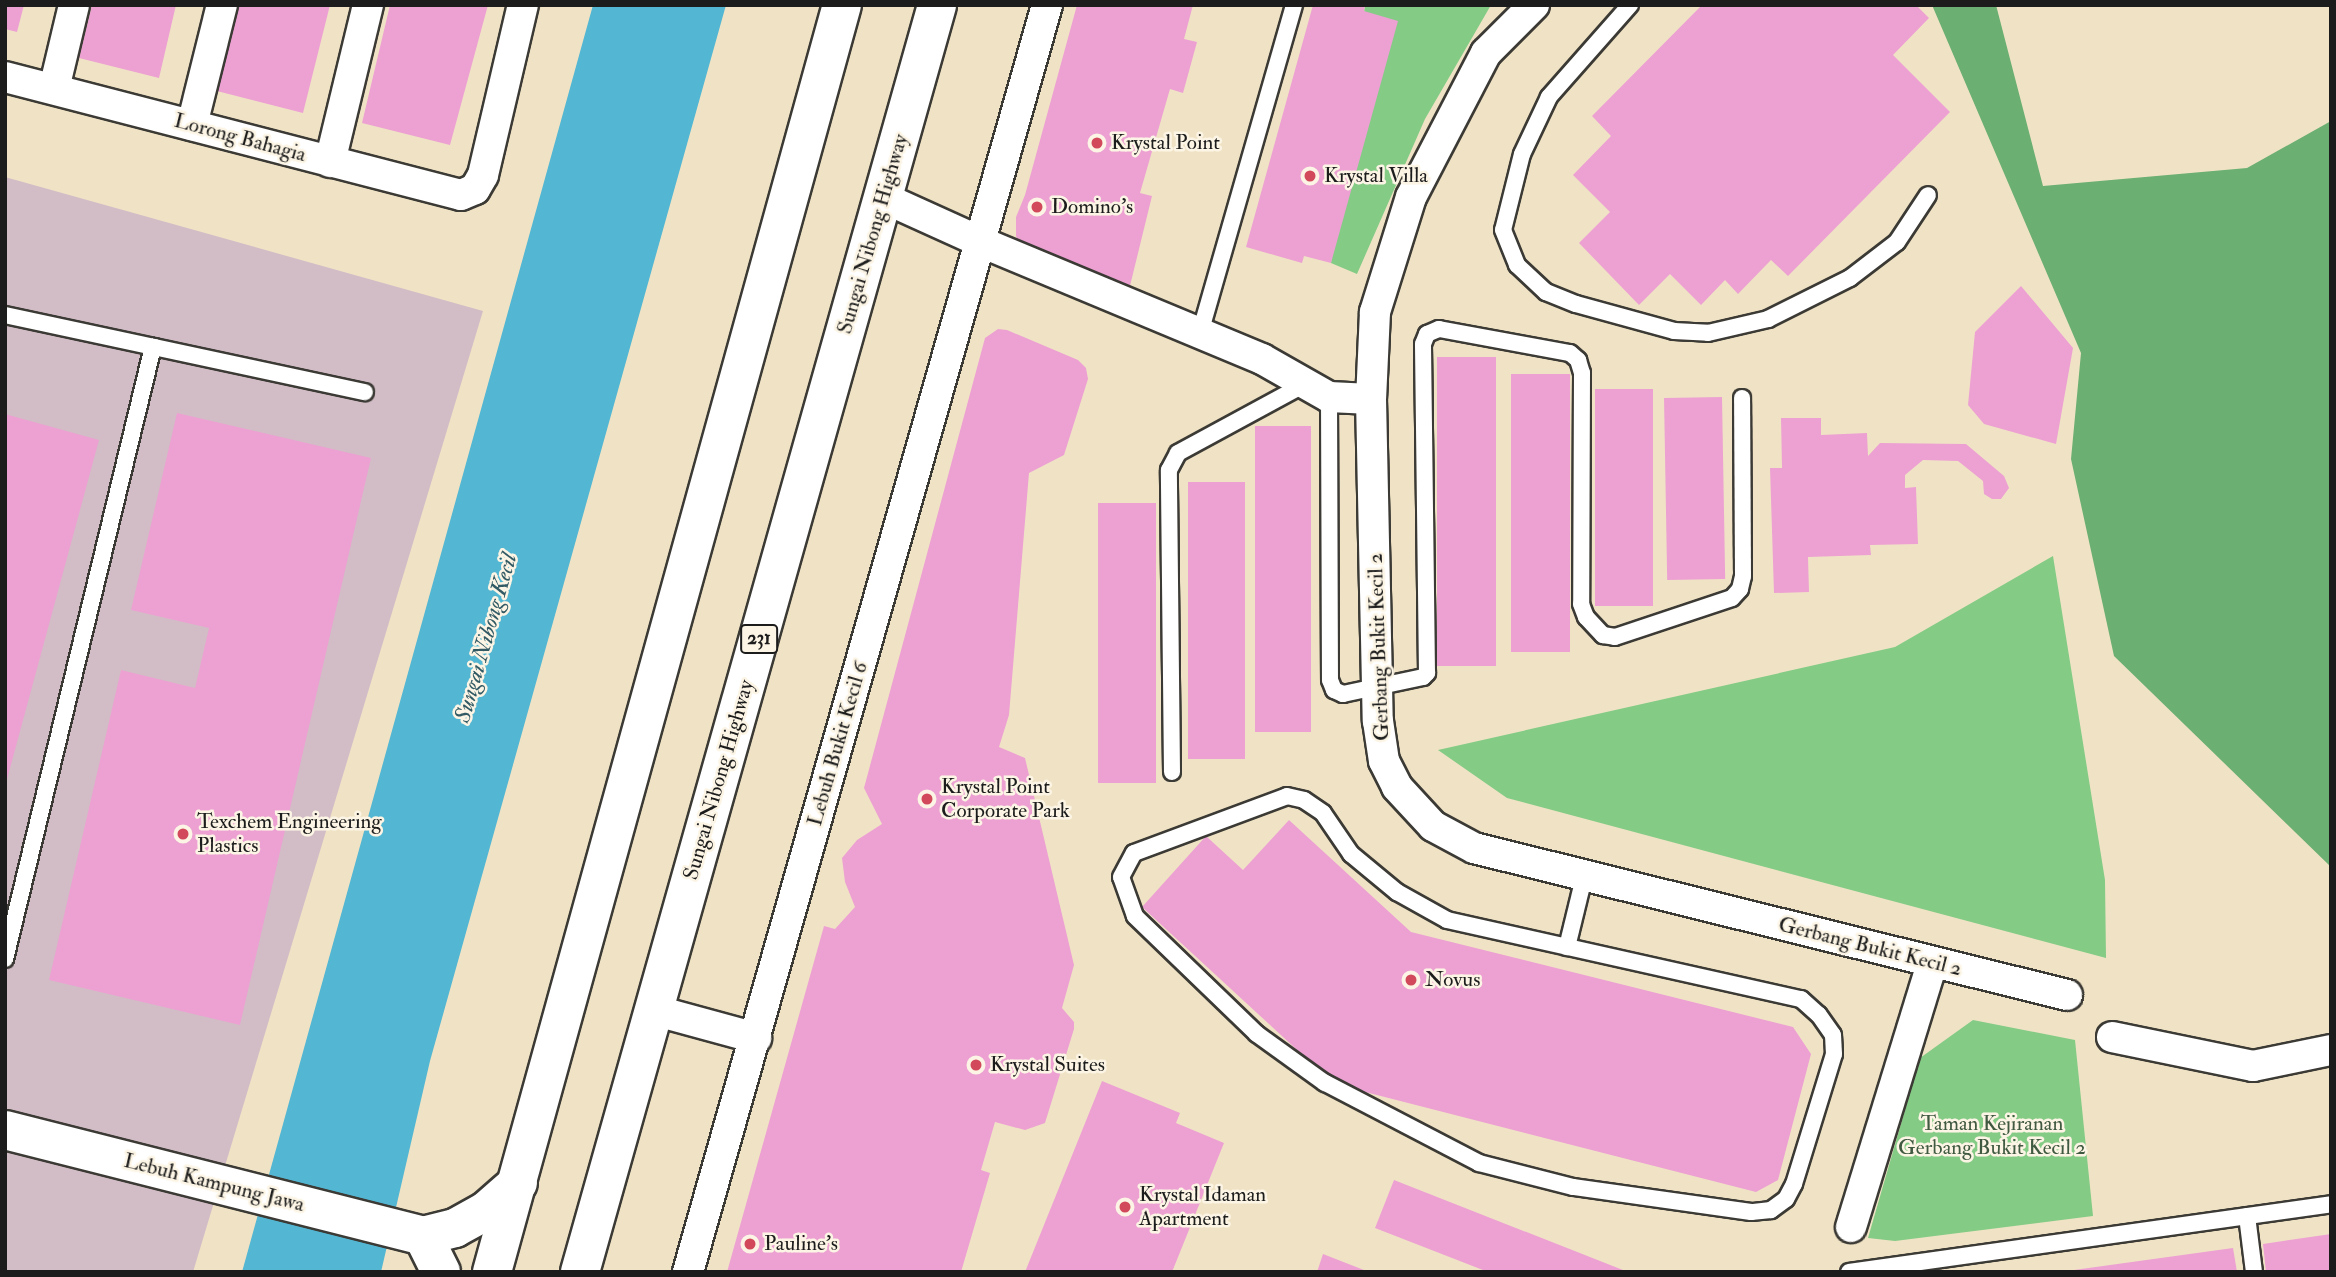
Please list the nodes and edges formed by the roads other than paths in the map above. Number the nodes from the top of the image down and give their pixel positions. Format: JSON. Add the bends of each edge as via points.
{"nodes":[{"id":1,"x":74,"y":5,"type":"edge"},
{"id":2,"x":222,"y":5,"type":"edge"},
{"id":3,"x":368,"y":5,"type":"edge"},
{"id":4,"x":523,"y":5,"type":"edge"},
{"id":5,"x":842,"y":5,"type":"edge"},
{"id":6,"x":937,"y":5,"type":"edge"},
{"id":7,"x":1047,"y":5,"type":"edge"},
{"id":8,"x":1294,"y":5,"type":"edge"},
{"id":9,"x":1534,"y":5,"type":"edge"},
{"id":10,"x":1630,"y":5,"type":"edge"},
{"id":11,"x":5,"y":77,"type":"edge"},
{"id":12,"x":54,"y":89,"type":"junction"},
{"id":13,"x":192,"y":125,"type":"junction"},
{"id":14,"x":330,"y":162,"type":"junction"},
{"id":15,"x":1928,"y":195,"type":"dead end"},
{"id":16,"x":884,"y":198,"type":"junction"},
{"id":17,"x":984,"y":229,"type":"junction"},
{"id":18,"x":5,"y":315,"type":"edge"},
{"id":19,"x":1200,"y":333,"type":"junction"},
{"id":20,"x":153,"y":347,"type":"junction"},
{"id":21,"x":1317,"y":391,"type":"junction"},
{"id":22,"x":365,"y":392,"type":"dead end"},
{"id":23,"x":1742,"y":398,"type":"dead end"},
{"id":24,"x":1371,"y":399,"type":"junction"},
{"id":25,"x":1378,"y":687,"type":"junction"},
{"id":26,"x":1172,"y":772,"type":"dead end"},
{"id":27,"x":1584,"y":877,"type":"junction"},
{"id":28,"x":12,"y":897,"type":"edge"},
{"id":29,"x":1567,"y":947,"type":"junction"},
{"id":30,"x":5,"y":959,"type":"edge"},
{"id":31,"x":1932,"y":963,"type":"junction"},
{"id":32,"x":2067,"y":995,"type":"dead end"},
{"id":33,"x":653,"y":1010,"type":"junction"},
{"id":34,"x":2112,"y":1037,"type":"dead end"},
{"id":35,"x":756,"y":1038,"type":"junction"},
{"id":36,"x":2331,"y":1051,"type":"edge"},
{"id":37,"x":5,"y":1130,"type":"edge"},
{"id":38,"x":518,"y":1183,"type":"junction"},
{"id":39,"x":2331,"y":1204,"type":"edge"},
{"id":40,"x":2247,"y":1216,"type":"junction"},
{"id":41,"x":1851,"y":1227,"type":"dead end"},
{"id":42,"x":413,"y":1233,"type":"junction"},
{"id":43,"x":442,"y":1272,"type":"edge"},
{"id":44,"x":492,"y":1272,"type":"edge"},
{"id":45,"x":580,"y":1272,"type":"edge"},
{"id":46,"x":688,"y":1272,"type":"edge"},
{"id":47,"x":1849,"y":1272,"type":"edge"},
{"id":48,"x":2254,"y":1272,"type":"edge"}],
"edges":[{"from":1,"to":12,"type":"street"},
{"from":2,"to":13,"type":"street"},
{"from":3,"to":14,"type":"street"},
{"from":4,"to":14,"type":"street","name":"Lorong Bahagia","via":[[483,175],[475,188],[461,195]]},
{"from":5,"to":38,"type":"main road"},
{"from":6,"to":16,"type":"main road","name":"Sungai Nibong Highway","number":"231"},
{"from":7,"to":17,"type":"street","name":"Lebuh Bukit Kecil 6"},
{"from":8,"to":19,"type":"lane"},
{"from":9,"to":24,"type":"street","name":"Gerbang Bukit Kecil 2","via":[[1486,53],[1411,197],[1375,313]]},
{"from":10,"to":15,"type":"lane","via":[[1549,97],[1522,154],[1503,230],[1517,265],[1546,292],[1674,331],[1708,333],[1768,319],[1850,278],[1897,242]]},
{"from":11,"to":12,"type":"street","name":"Lorong Bahagia"},
{"from":12,"to":13,"type":"street","name":"Lorong Bahagia"},
{"from":13,"to":14,"type":"street","name":"Lorong Bahagia"},
{"from":16,"to":17,"type":"street"},
{"from":16,"to":33,"type":"main road","name":"Sungai Nibong Highway","number":"231"},
{"from":17,"to":19,"type":"street"},
{"from":17,"to":35,"type":"street","name":"Lebuh Bukit Kecil 6"},
{"from":18,"to":20,"type":"lane"},
{"from":19,"to":21,"type":"street","via":[[1280,367]]},
{"from":20,"to":22,"type":"lane"},
{"from":20,"to":28,"type":"lane"},
{"from":21,"to":24,"type":"street"},
{"from":21,"to":25,"type":"lane","via":[[1330,680],[1334,690],[1343,694]]},
{"from":21,"to":26,"type":"lane","via":[[1178,453],[1169,470]]},
{"from":23,"to":25,"type":"lane","via":[[1740,589],[1732,598],[1615,637],[1603,635],[1581,604],[1583,373],[1578,360],[1570,353],[1478,336],[1439,330],[1427,334],[1423,344],[1428,667],[1423,677]]},
{"from":24,"to":25,"type":"street","name":"Gerbang Bukit Kecil 2"},
{"from":25,"to":27,"type":"street","name":"Gerbang Bukit Kecil 2","via":[[1384,761],[1397,787],[1433,826],[1474,848]]},
{"from":27,"to":29,"type":"lane"},
{"from":27,"to":31,"type":"street","name":"Gerbang Bukit Kecil 2"},
{"from":28,"to":30,"type":"lane"},
{"from":29,"to":29,"type":"lane","via":[[1447,920],[1397,892],[1351,854],[1323,813],[1304,800],[1287,796],[1134,853],[1121,877],[1135,916],[1257,1034],[1325,1083],[1479,1163],[1573,1187],[1751,1212],[1771,1210],[1786,1199],[1834,1054],[1833,1035],[1819,1015],[1801,999]]},
{"from":31,"to":32,"type":"street","name":"Gerbang Bukit Kecil 2"},
{"from":31,"to":41,"type":"street"},
{"from":33,"to":35,"type":"street"},
{"from":33,"to":45,"type":"main road","name":"Sungai Nibong Highway","number":"231"},
{"from":34,"to":36,"type":"street","via":[[2253,1066]]},
{"from":35,"to":46,"type":"street","name":"Lebuh Bukit Kecil 6"},
{"from":37,"to":42,"type":"main road","name":"Lebuh Kampung Jawa"},
{"from":38,"to":42,"type":"main road","name":"Lebuh Kampung Jawa","via":[[487,1210],[455,1228]]},
{"from":38,"to":44,"type":"main road"},
{"from":39,"to":40,"type":"lane"},
{"from":40,"to":47,"type":"lane"},
{"from":40,"to":48,"type":"lane"},
{"from":42,"to":43,"type":"main road"}]}
